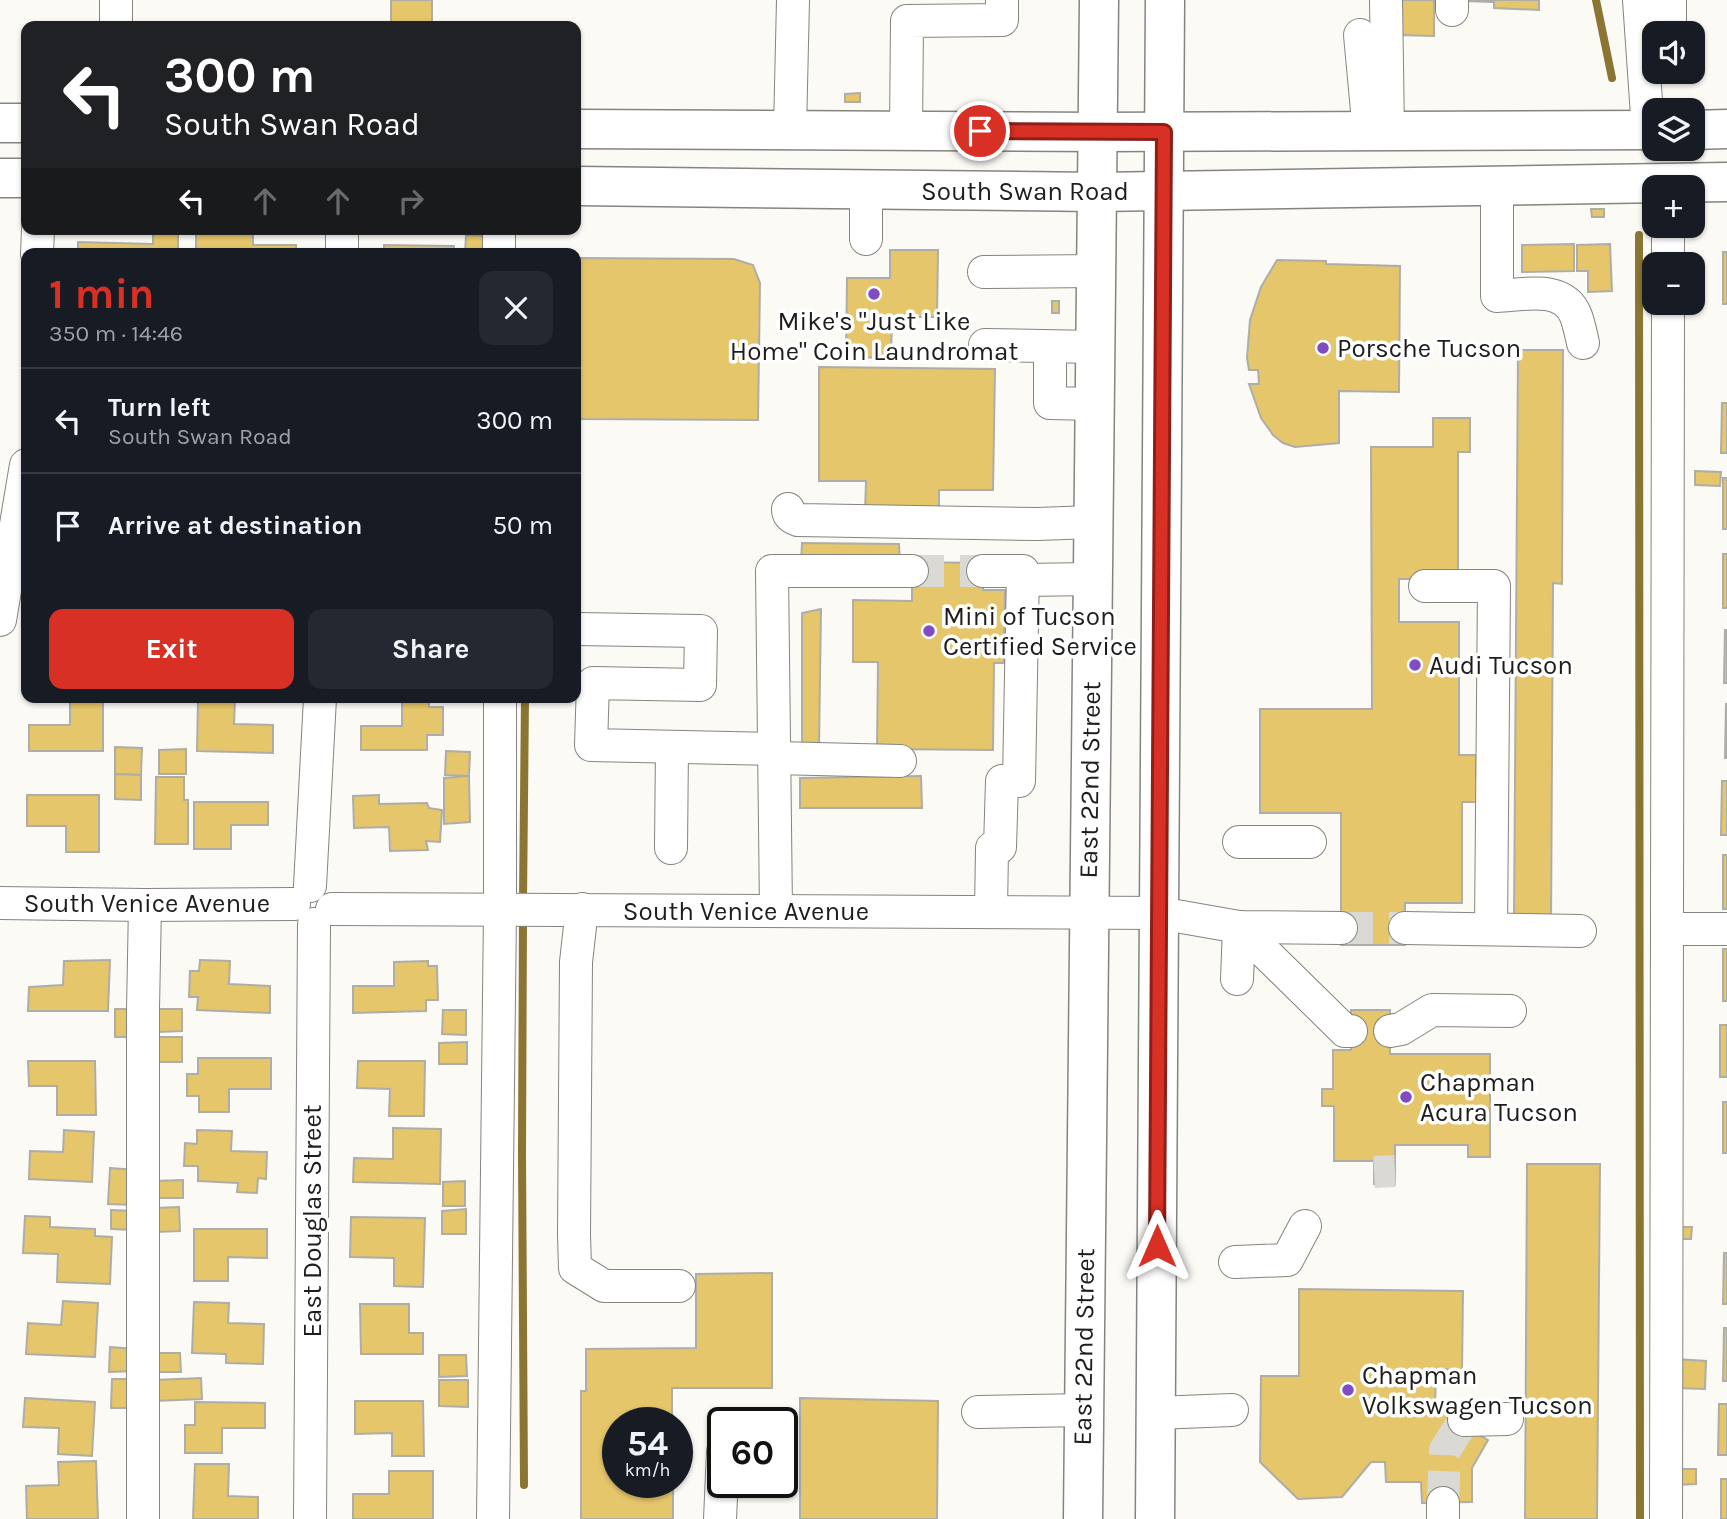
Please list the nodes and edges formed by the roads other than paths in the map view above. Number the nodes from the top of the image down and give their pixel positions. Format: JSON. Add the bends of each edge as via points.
{"nodes":[{"id":1,"x":116,"y":0,"type":"edge"},
{"id":2,"x":793,"y":0,"type":"edge"},
{"id":3,"x":1002,"y":0,"type":"edge"},
{"id":4,"x":1099,"y":0,"type":"edge"},
{"id":5,"x":1165,"y":0,"type":"edge"},
{"id":6,"x":1386,"y":0,"type":"edge"},
{"id":7,"x":1639,"y":0,"type":"edge"},
{"id":8,"x":116,"y":21,"type":"edge"},
{"id":9,"x":1360,"y":35,"type":"dead end"},
{"id":10,"x":1648,"y":98,"type":"edge"},
{"id":11,"x":0,"y":123,"type":"edge"},
{"id":12,"x":21,"y":123,"type":"edge"},
{"id":13,"x":581,"y":129,"type":"edge"},
{"id":14,"x":1727,"y":129,"type":"edge"},
{"id":15,"x":790,"y":130,"type":"junction"},
{"id":16,"x":1642,"y":130,"type":"edge"},
{"id":17,"x":1705,"y":130,"type":"edge"},
{"id":18,"x":906,"y":131,"type":"junction"},
{"id":19,"x":1378,"y":131,"type":"junction"},
{"id":20,"x":1098,"y":132,"type":"junction"},
{"id":21,"x":1164,"y":132,"type":"junction"},
{"id":22,"x":0,"y":178,"type":"edge"},
{"id":23,"x":21,"y":178,"type":"edge"},
{"id":24,"x":1727,"y":182,"type":"edge"},
{"id":25,"x":1705,"y":183,"type":"edge"},
{"id":26,"x":1642,"y":185,"type":"edge"},
{"id":27,"x":581,"y":186,"type":"edge"},
{"id":28,"x":1497,"y":186,"type":"junction"},
{"id":29,"x":866,"y":189,"type":"junction"},
{"id":30,"x":1164,"y":191,"type":"junction"},
{"id":31,"x":1097,"y":192,"type":"junction"},
{"id":32,"x":866,"y":239,"type":"dead end"},
{"id":33,"x":1097,"y":271,"type":"junction"},
{"id":34,"x":984,"y":272,"type":"dead end"},
{"id":35,"x":1668,"y":315,"type":"edge"},
{"id":36,"x":1583,"y":343,"type":"dead end"},
{"id":37,"x":985,"y":345,"type":"dead end"},
{"id":38,"x":1050,"y":347,"type":"junction"},
{"id":39,"x":1095,"y":347,"type":"junction"},
{"id":40,"x":1095,"y":404,"type":"junction"},
{"id":41,"x":21,"y":495,"type":"edge"},
{"id":42,"x":788,"y":509,"type":"dead end"},
{"id":43,"x":1093,"y":522,"type":"junction"},
{"id":44,"x":912,"y":571,"type":"tunnel mouth"},
{"id":45,"x":983,"y":571,"type":"tunnel mouth"},
{"id":46,"x":1092,"y":579,"type":"junction"},
{"id":47,"x":1023,"y":580,"type":"junction"},
{"id":48,"x":1425,"y":586,"type":"dead end"},
{"id":49,"x":0,"y":620,"type":"edge"},
{"id":50,"x":581,"y":629,"type":"edge"},
{"id":51,"x":320,"y":703,"type":"edge"},
{"id":52,"x":500,"y":703,"type":"edge"},
{"id":53,"x":672,"y":747,"type":"junction"},
{"id":54,"x":774,"y":753,"type":"junction"},
{"id":55,"x":900,"y":761,"type":"dead end"},
{"id":56,"x":1239,"y":842,"type":"dead end"},
{"id":57,"x":1310,"y":842,"type":"dead end"},
{"id":58,"x":671,"y":848,"type":"dead end"},
{"id":59,"x":0,"y":903,"type":"edge"},
{"id":60,"x":145,"y":905,"type":"junction"},
{"id":61,"x":312,"y":906,"type":"junction"},
{"id":62,"x":582,"y":909,"type":"junction"},
{"id":63,"x":500,"y":910,"type":"junction"},
{"id":64,"x":776,"y":911,"type":"junction"},
{"id":65,"x":990,"y":912,"type":"junction"},
{"id":66,"x":1088,"y":913,"type":"junction"},
{"id":67,"x":1159,"y":913,"type":"junction"},
{"id":68,"x":1239,"y":927,"type":"junction"},
{"id":69,"x":1341,"y":928,"type":"tunnel mouth"},
{"id":70,"x":1405,"y":928,"type":"tunnel mouth"},
{"id":71,"x":1491,"y":929,"type":"junction"},
{"id":72,"x":1667,"y":929,"type":"junction"},
{"id":73,"x":1727,"y":929,"type":"edge"},
{"id":74,"x":1580,"y":931,"type":"dead end"},
{"id":75,"x":1237,"y":979,"type":"dead end"},
{"id":76,"x":1510,"y":1011,"type":"dead end"},
{"id":77,"x":1351,"y":1031,"type":"dead end"},
{"id":78,"x":1390,"y":1031,"type":"dead end"},
{"id":79,"x":1305,"y":1226,"type":"dead end"},
{"id":80,"x":1235,"y":1262,"type":"dead end"},
{"id":81,"x":679,"y":1286,"type":"dead end"},
{"id":82,"x":1084,"y":1410,"type":"junction"},
{"id":83,"x":1232,"y":1410,"type":"dead end"},
{"id":84,"x":978,"y":1412,"type":"dead end"},
{"id":85,"x":1156,"y":1413,"type":"junction"},
{"id":86,"x":1507,"y":1419,"type":"dead end"},
{"id":87,"x":1464,"y":1420,"type":"dead end"},
{"id":88,"x":721,"y":1498,"type":"edge"},
{"id":89,"x":143,"y":1519,"type":"edge"},
{"id":90,"x":310,"y":1519,"type":"edge"},
{"id":91,"x":493,"y":1519,"type":"edge"},
{"id":92,"x":720,"y":1519,"type":"edge"},
{"id":93,"x":1083,"y":1519,"type":"edge"},
{"id":94,"x":1155,"y":1519,"type":"edge"},
{"id":95,"x":1666,"y":1519,"type":"edge"}],
"edges":[{"from":1,"to":8,"type":"street"},
{"from":2,"to":15,"type":"street"},
{"from":3,"to":18,"type":"street","via":[[1002,20],[907,21]]},
{"from":4,"to":20,"type":"main road","name":"East 22nd Street"},
{"from":5,"to":21,"type":"main road"},
{"from":6,"to":19,"type":"street"},
{"from":7,"to":10,"type":"street"},
{"from":9,"to":19,"type":"street"},
{"from":11,"to":12,"type":"main road"},
{"from":13,"to":15,"type":"main road"},
{"from":14,"to":17,"type":"main road"},
{"from":15,"to":18,"type":"main road"},
{"from":16,"to":19,"type":"main road"},
{"from":18,"to":20,"type":"main road"},
{"from":19,"to":21,"type":"main road"},
{"from":20,"to":21,"type":"main road"},
{"from":20,"to":31,"type":"main road","name":"East 22nd Street"},
{"from":21,"to":30,"type":"main road"},
{"from":22,"to":23,"type":"main road"},
{"from":24,"to":25,"type":"main road","name":"South Swan Road"},
{"from":26,"to":28,"type":"main road","name":"South Swan Road"},
{"from":27,"to":29,"type":"main road","name":"South Swan Road"},
{"from":28,"to":30,"type":"main road","name":"South Swan Road"},
{"from":28,"to":36,"type":"street","via":[[1497,296],[1560,296],[1575,313]]},
{"from":29,"to":31,"type":"main road","name":"South Swan Road"},
{"from":29,"to":32,"type":"street"},
{"from":30,"to":31,"type":"main road","name":"South Swan Road"},
{"from":30,"to":67,"type":"main road"},
{"from":31,"to":33,"type":"main road","name":"East 22nd Street"},
{"from":33,"to":34,"type":"street"},
{"from":33,"to":39,"type":"main road","name":"East 22nd Street"},
{"from":35,"to":72,"type":"street"},
{"from":37,"to":38,"type":"street"},
{"from":38,"to":39,"type":"street"},
{"from":38,"to":40,"type":"street","via":[[1050,403]]},
{"from":39,"to":40,"type":"main road","name":"East 22nd Street"},
{"from":40,"to":43,"type":"main road","name":"East 22nd Street"},
{"from":41,"to":49,"type":"street"},
{"from":42,"to":43,"type":"street","via":[[798,520]]},
{"from":43,"to":46,"type":"main road","name":"East 22nd Street"},
{"from":44,"to":54,"type":"street","via":[[772,571]]},
{"from":45,"to":47,"type":"street","via":[[1023,571]]},
{"from":46,"to":47,"type":"street"},
{"from":46,"to":66,"type":"main road","name":"East 22nd Street"},
{"from":47,"to":65,"type":"street","via":[[1019,782],[1002,781],[1000,847],[992,848]]},
{"from":48,"to":71,"type":"street","via":[[1494,586]]},
{"from":50,"to":53,"type":"street","via":[[701,631],[700,685],[593,683],[591,745]]},
{"from":51,"to":61,"type":"street","name":"East Douglas Street"},
{"from":52,"to":63,"type":"street"},
{"from":53,"to":54,"type":"street"},
{"from":53,"to":58,"type":"street"},
{"from":54,"to":55,"type":"street"},
{"from":54,"to":64,"type":"street"},
{"from":56,"to":57,"type":"street"},
{"from":59,"to":60,"type":"street","name":"South Venice Avenue"},
{"from":60,"to":61,"type":"street","name":"South Venice Avenue"},
{"from":60,"to":89,"type":"street"},
{"from":61,"to":63,"type":"street","name":"South Venice Avenue"},
{"from":61,"to":90,"type":"street","name":"East Douglas Street"},
{"from":62,"to":63,"type":"street","name":"South Venice Avenue"},
{"from":62,"to":64,"type":"street","name":"South Venice Avenue"},
{"from":62,"to":81,"type":"street","via":[[576,962],[575,1268],[604,1286]]},
{"from":63,"to":91,"type":"street"},
{"from":64,"to":65,"type":"street","name":"South Venice Avenue"},
{"from":65,"to":66,"type":"street","name":"South Venice Avenue"},
{"from":66,"to":67,"type":"street","name":"South Venice Avenue"},
{"from":66,"to":82,"type":"main road","name":"East 22nd Street"},
{"from":67,"to":68,"type":"street","name":"South Venice Avenue"},
{"from":67,"to":85,"type":"main road"},
{"from":68,"to":69,"type":"street","name":"South Venice Avenue"},
{"from":68,"to":75,"type":"street"},
{"from":68,"to":77,"type":"street","via":[[1345,1031]]},
{"from":70,"to":71,"type":"street"},
{"from":71,"to":74,"type":"street"},
{"from":72,"to":73,"type":"street"},
{"from":72,"to":95,"type":"street"},
{"from":76,"to":78,"type":"street","via":[[1432,1010]]},
{"from":79,"to":80,"type":"street","via":[[1287,1260]]},
{"from":82,"to":84,"type":"street"},
{"from":82,"to":93,"type":"main road","name":"East 22nd Street"},
{"from":83,"to":85,"type":"street"},
{"from":85,"to":94,"type":"main road"},
{"from":86,"to":87,"type":"street"},
{"from":88,"to":92,"type":"street"}]}
